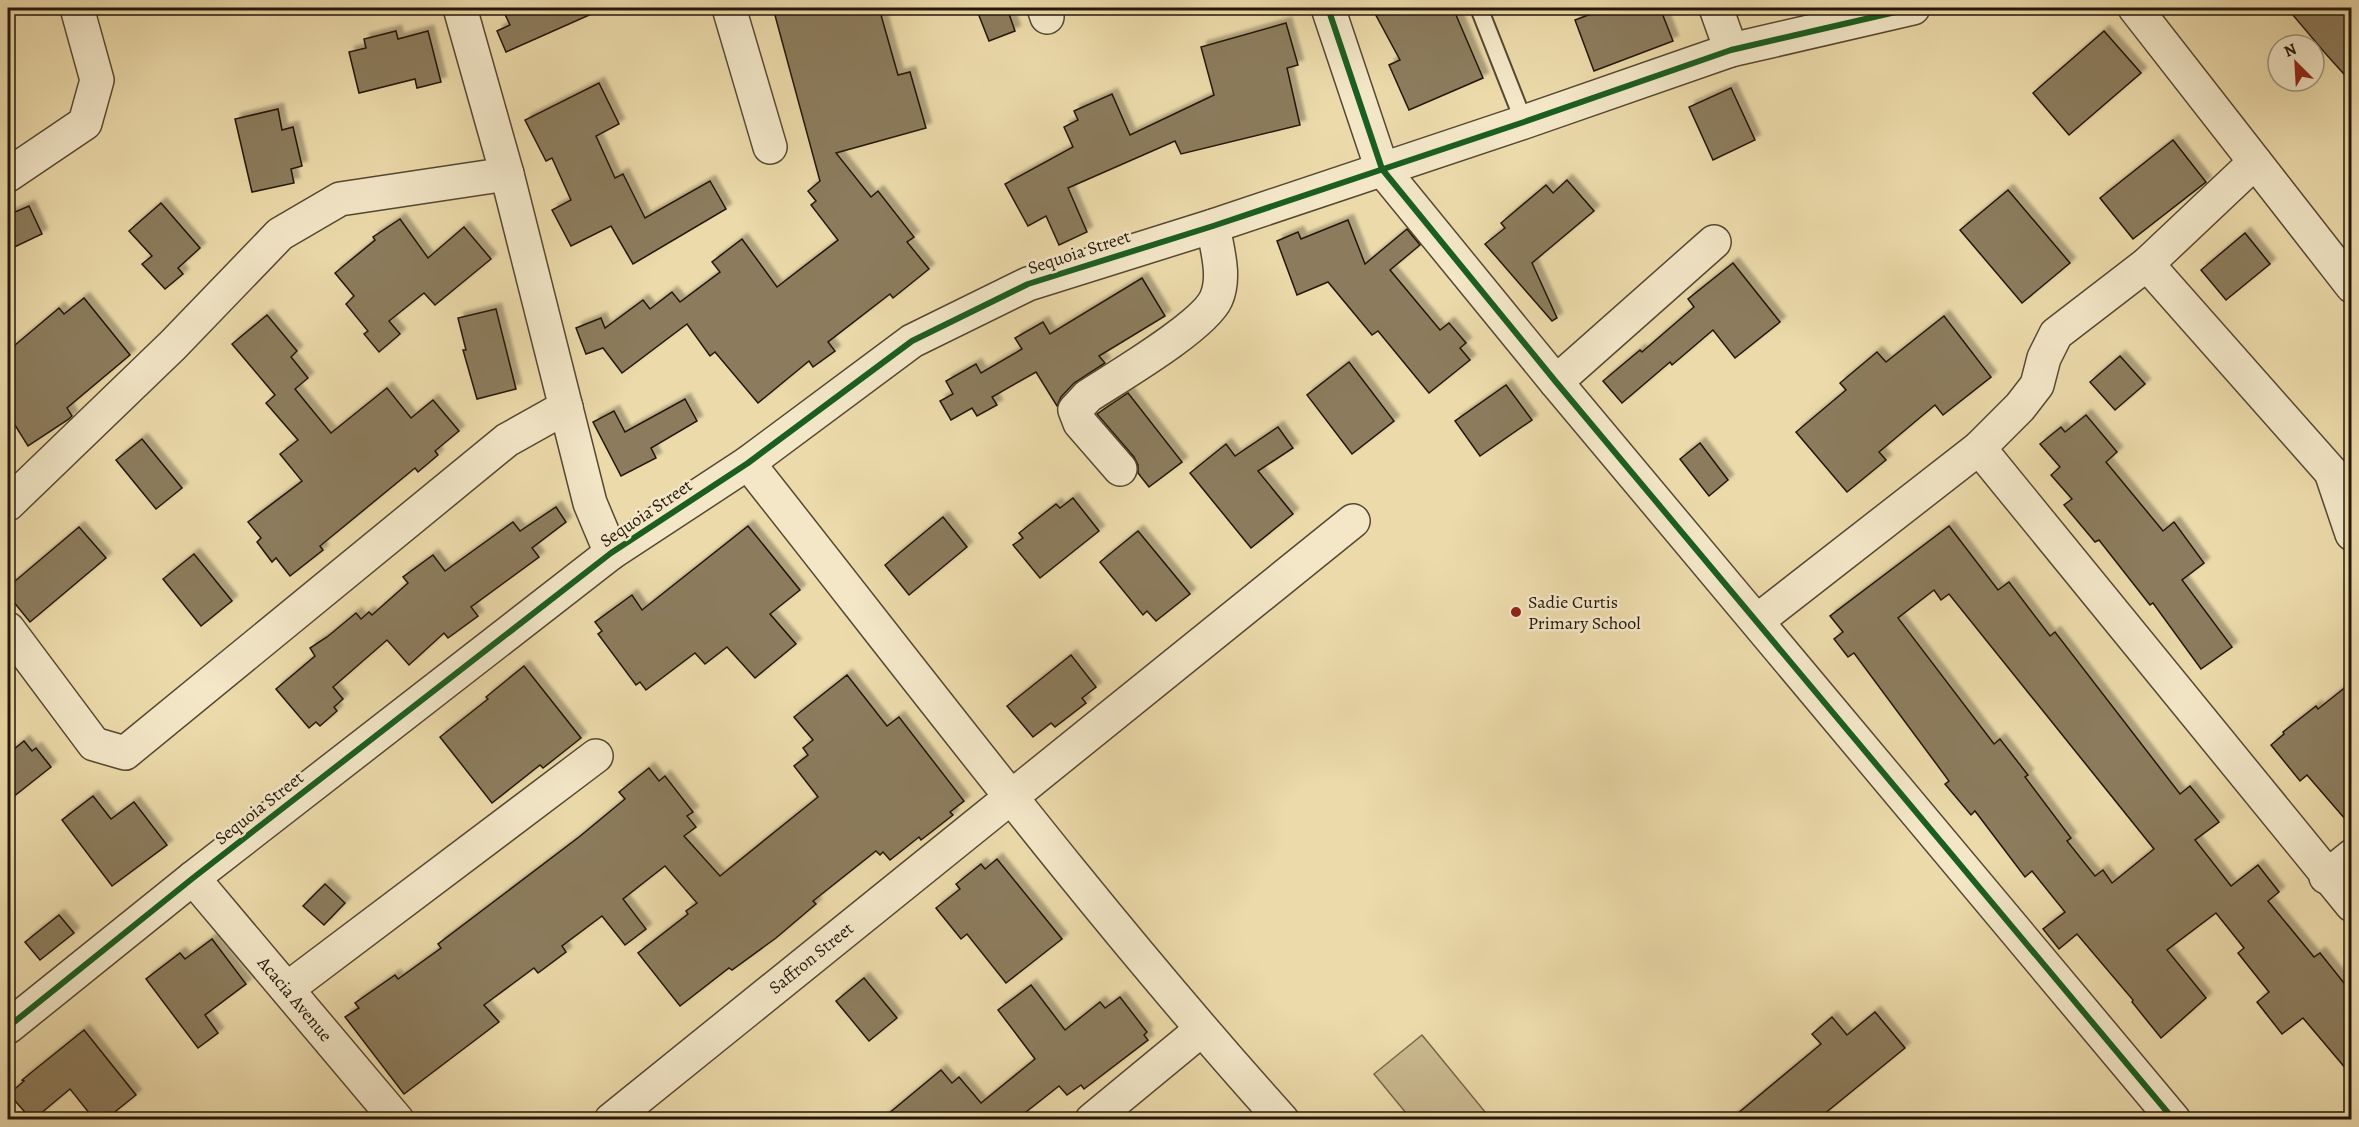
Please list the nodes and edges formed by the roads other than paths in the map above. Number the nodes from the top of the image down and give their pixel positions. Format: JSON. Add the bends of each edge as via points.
{"nodes":[{"id":1,"x":76,"y":8,"type":"edge"},
{"id":2,"x":460,"y":8,"type":"edge"},
{"id":3,"x":729,"y":8,"type":"edge"},
{"id":4,"x":1328,"y":8,"type":"edge"},
{"id":5,"x":1479,"y":8,"type":"edge"},
{"id":6,"x":1716,"y":8,"type":"edge"},
{"id":7,"x":1913,"y":8,"type":"edge"},
{"id":8,"x":2135,"y":8,"type":"edge"},
{"id":9,"x":1731,"y":50,"type":"junction"},
{"id":10,"x":1524,"y":122,"type":"junction"},
{"id":11,"x":770,"y":147,"type":"dead end"},
{"id":12,"x":2256,"y":162,"type":"junction"},
{"id":13,"x":1382,"y":169,"type":"junction"},
{"id":14,"x":507,"y":174,"type":"junction"},
{"id":15,"x":8,"y":176,"type":"edge"},
{"id":16,"x":1213,"y":226,"type":"junction"},
{"id":17,"x":1714,"y":242,"type":"dead end"},
{"id":18,"x":2147,"y":264,"type":"junction"},
{"id":19,"x":2352,"y":286,"type":"edge"},
{"id":20,"x":1557,"y":382,"type":"junction"},
{"id":21,"x":566,"y":407,"type":"junction"},
{"id":22,"x":1979,"y":448,"type":"junction"},
{"id":23,"x":748,"y":463,"type":"junction"},
{"id":24,"x":1120,"y":469,"type":"dead end"},
{"id":25,"x":8,"y":504,"type":"edge"},
{"id":26,"x":1353,"y":521,"type":"dead end"},
{"id":27,"x":2352,"y":534,"type":"edge"},
{"id":28,"x":610,"y":553,"type":"junction"},
{"id":29,"x":1757,"y":621,"type":"junction"},
{"id":30,"x":8,"y":629,"type":"edge"},
{"id":31,"x":596,"y":756,"type":"dead end"},
{"id":32,"x":1012,"y":796,"type":"junction"},
{"id":33,"x":2352,"y":856,"type":"edge"},
{"id":34,"x":2326,"y":877,"type":"junction"},
{"id":35,"x":193,"y":878,"type":"junction"},
{"id":36,"x":2352,"y":905,"type":"edge"},
{"id":37,"x":287,"y":989,"type":"junction"},
{"id":38,"x":8,"y":1027,"type":"edge"},
{"id":39,"x":1201,"y":1030,"type":"junction"},
{"id":40,"x":397,"y":1119,"type":"edge"},
{"id":41,"x":611,"y":1119,"type":"edge"},
{"id":42,"x":1092,"y":1119,"type":"edge"},
{"id":43,"x":1282,"y":1119,"type":"edge"},
{"id":44,"x":2174,"y":1119,"type":"edge"}],
"edges":[{"from":1,"to":15,"type":"street","via":[[97,80],[85,123]]},
{"from":2,"to":14,"type":"street"},
{"from":3,"to":11,"type":"street"},
{"from":4,"to":13,"type":"street"},
{"from":5,"to":10,"type":"lane"},
{"from":6,"to":9,"type":"street"},
{"from":7,"to":9,"type":"street","name":"Sequoia Street"},
{"from":8,"to":12,"type":"street"},
{"from":9,"to":10,"type":"street","name":"Sequoia Street"},
{"from":10,"to":13,"type":"street","name":"Sequoia Street"},
{"from":12,"to":18,"type":"street"},
{"from":12,"to":19,"type":"street"},
{"from":13,"to":16,"type":"street","name":"Sequoia Street"},
{"from":13,"to":20,"type":"street"},
{"from":14,"to":21,"type":"street"},
{"from":14,"to":25,"type":"street","via":[[340,199],[280,234],[173,345]]},
{"from":16,"to":23,"type":"street","name":"Sequoia Street","via":[[1028,284],[912,341]]},
{"from":16,"to":24,"type":"street","via":[[1221,277],[1216,300],[1190,328],[1088,396],[1075,410],[1080,423]]},
{"from":17,"to":20,"type":"street"},
{"from":18,"to":22,"type":"street","via":[[2056,334],[2037,385]]},
{"from":18,"to":27,"type":"street","via":[[2331,471]]},
{"from":20,"to":29,"type":"street"},
{"from":21,"to":28,"type":"street","via":[[590,502]]},
{"from":21,"to":30,"type":"street","via":[[507,440],[125,753],[94,744]]},
{"from":22,"to":29,"type":"street"},
{"from":22,"to":34,"type":"street"},
{"from":23,"to":28,"type":"street","name":"Sequoia Street"},
{"from":23,"to":32,"type":"street"},
{"from":26,"to":32,"type":"street","name":"Saffron Street"},
{"from":28,"to":35,"type":"street","name":"Sequoia Street"},
{"from":29,"to":44,"type":"street"},
{"from":31,"to":37,"type":"street"},
{"from":32,"to":39,"type":"street"},
{"from":32,"to":41,"type":"street","name":"Saffron Street"},
{"from":33,"to":34,"type":"street"},
{"from":34,"to":36,"type":"street"},
{"from":35,"to":37,"type":"street","name":"Acacia Avenue"},
{"from":35,"to":38,"type":"street","name":"Sequoia Street"},
{"from":37,"to":40,"type":"street","name":"Acacia Avenue"},
{"from":39,"to":42,"type":"street"},
{"from":39,"to":43,"type":"street"}]}
